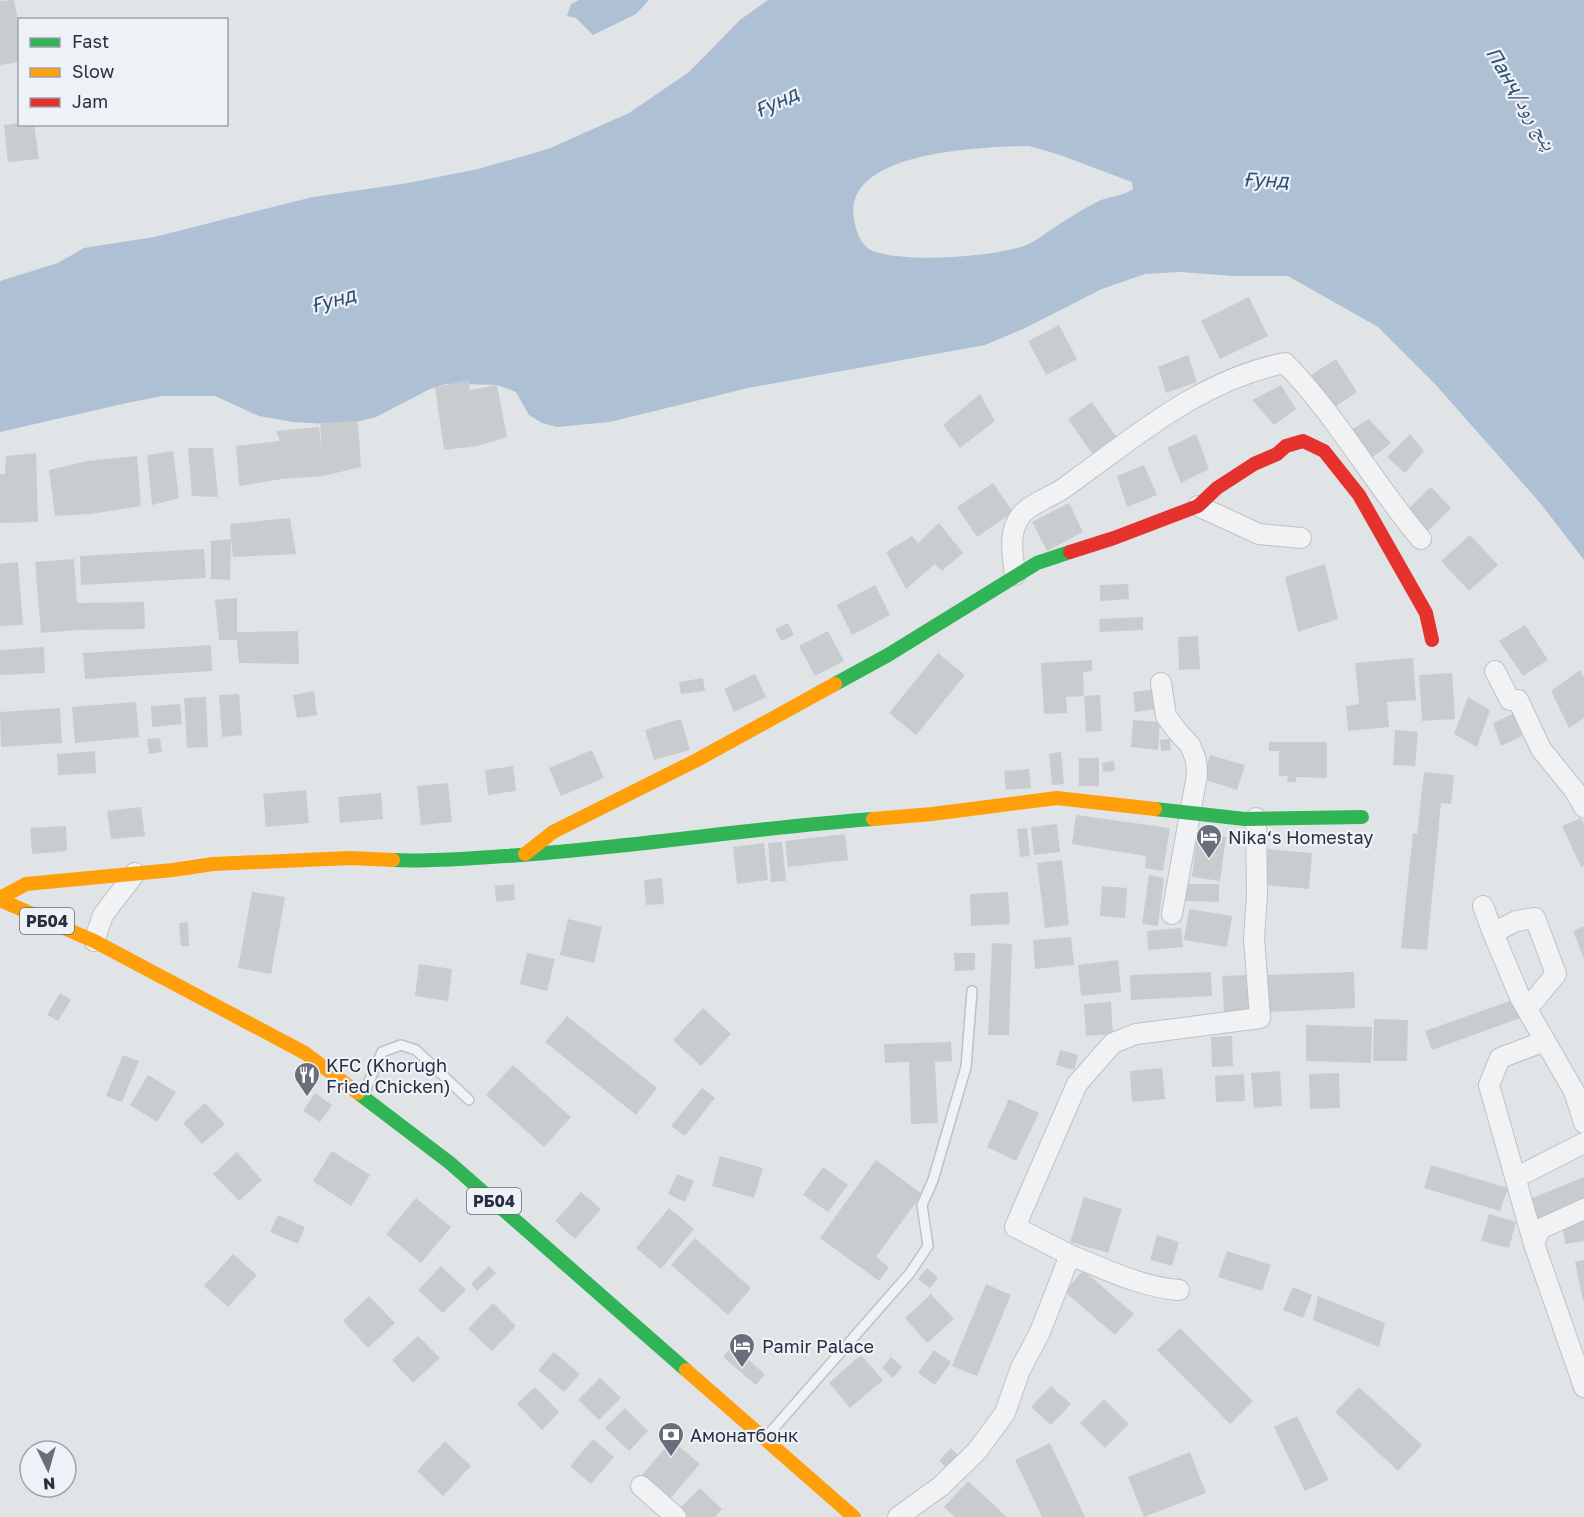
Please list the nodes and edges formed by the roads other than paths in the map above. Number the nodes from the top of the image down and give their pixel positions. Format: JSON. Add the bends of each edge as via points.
{"nodes":[{"id":1,"x":1198,"y":507,"type":"junction"},
{"id":2,"x":1301,"y":538,"type":"dead end"},
{"id":3,"x":1421,"y":540,"type":"dead end"},
{"id":4,"x":1015,"y":575,"type":"junction"},
{"id":5,"x":1432,"y":640,"type":"dead end"},
{"id":6,"x":1495,"y":671,"type":"dead end"},
{"id":7,"x":1161,"y":683,"type":"dead end"},
{"id":8,"x":1584,"y":807,"type":"edge"},
{"id":9,"x":1192,"y":813,"type":"junction"},
{"id":10,"x":1362,"y":817,"type":"dead end"},
{"id":11,"x":1257,"y":818,"type":"junction"},
{"id":12,"x":525,"y":854,"type":"junction"},
{"id":13,"x":135,"y":873,"type":"junction"},
{"id":14,"x":0,"y":899,"type":"edge"},
{"id":15,"x":1483,"y":906,"type":"dead end"},
{"id":16,"x":1172,"y":914,"type":"dead end"},
{"id":17,"x":1493,"y":933,"type":"junction"},
{"id":18,"x":94,"y":941,"type":"junction"},
{"id":19,"x":972,"y":992,"type":"dead end"},
{"id":20,"x":1527,"y":1009,"type":"junction"},
{"id":21,"x":1545,"y":1041,"type":"junction"},
{"id":22,"x":363,"y":1096,"type":"junction"},
{"id":23,"x":469,"y":1100,"type":"dead end"},
{"id":24,"x":1584,"y":1123,"type":"edge"},
{"id":25,"x":1584,"y":1143,"type":"edge"},
{"id":26,"x":1515,"y":1178,"type":"junction"},
{"id":27,"x":1584,"y":1209,"type":"edge"},
{"id":28,"x":1534,"y":1244,"type":"junction"},
{"id":29,"x":1070,"y":1255,"type":"junction"},
{"id":30,"x":1179,"y":1290,"type":"dead end"},
{"id":31,"x":1584,"y":1387,"type":"edge"},
{"id":32,"x":764,"y":1439,"type":"junction"},
{"id":33,"x":641,"y":1486,"type":"dead end"},
{"id":34,"x":676,"y":1517,"type":"edge"},
{"id":35,"x":854,"y":1517,"type":"edge"},
{"id":36,"x":898,"y":1517,"type":"edge"}],
"edges":[{"from":1,"to":2,"type":"street","via":[[1258,534]]},
{"from":1,"to":4,"type":"street","via":[[1037,562]]},
{"from":1,"to":5,"type":"street","via":[[1217,488],[1286,446],[1303,441],[1324,451],[1359,495],[1381,533],[1426,613]]},
{"from":3,"to":4,"type":"street","via":[[1344,434],[1285,363],[1253,371],[1197,395],[1023,512],[1012,531]]},
{"from":4,"to":12,"type":"street","via":[[888,655],[697,760],[553,832]]},
{"from":6,"to":8,"type":"street","via":[[1510,700],[1518,700],[1541,749]]},
{"from":7,"to":9,"type":"street","via":[[1166,716],[1190,745],[1196,760]]},
{"from":9,"to":11,"type":"street"},
{"from":9,"to":12,"type":"street","via":[[1057,798]]},
{"from":9,"to":16,"type":"street"},
{"from":10,"to":11,"type":"street"},
{"from":11,"to":29,"type":"street","via":[[1254,938],[1260,1018],[1136,1034],[1113,1043],[1077,1084],[1015,1227]]},
{"from":12,"to":13,"type":"street","via":[[419,861],[350,858],[236,863]]},
{"from":13,"to":14,"type":"street","via":[[26,884]]},
{"from":13,"to":18,"type":"street","via":[[103,915]]},
{"from":14,"to":18,"type":"street","number":"РБ04"},
{"from":15,"to":17,"type":"street"},
{"from":17,"to":20,"type":"street"},
{"from":17,"to":20,"type":"street","via":[[1516,921],[1535,918],[1556,974]]},
{"from":18,"to":22,"type":"street","number":"РБ04","via":[[305,1053]]},
{"from":19,"to":32,"type":"lane","via":[[966,1067],[922,1205],[928,1246],[910,1273]]},
{"from":20,"to":21,"type":"street"},
{"from":21,"to":24,"type":"street","via":[[1574,1091]]},
{"from":21,"to":26,"type":"street","via":[[1500,1058],[1489,1085]]},
{"from":22,"to":23,"type":"lane","via":[[382,1052],[401,1045],[416,1050]]},
{"from":22,"to":32,"type":"street","number":"РБ04","via":[[450,1162]]},
{"from":25,"to":26,"type":"street"},
{"from":26,"to":28,"type":"street"},
{"from":27,"to":28,"type":"street","via":[[1540,1229]]},
{"from":28,"to":31,"type":"street"},
{"from":29,"to":30,"type":"street","via":[[1121,1276]]},
{"from":29,"to":36,"type":"street","via":[[1005,1413],[970,1458],[941,1486]]},
{"from":32,"to":35,"type":"street","number":"РБ04"},
{"from":33,"to":34,"type":"street"}]}
